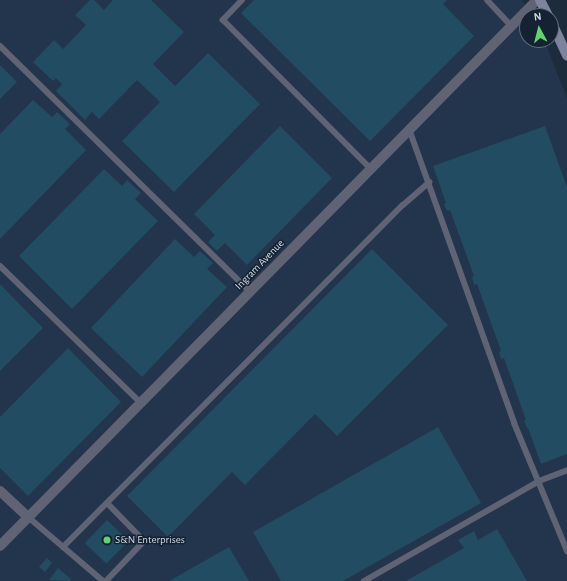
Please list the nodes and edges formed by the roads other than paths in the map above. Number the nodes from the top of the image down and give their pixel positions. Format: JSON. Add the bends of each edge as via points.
{"nodes":[{"id":1,"x":242,"y":0,"type":"edge"},
{"id":2,"x":487,"y":0,"type":"edge"},
{"id":3,"x":539,"y":0,"type":"edge"},
{"id":4,"x":511,"y":26,"type":"junction"},
{"id":5,"x":559,"y":38,"type":"edge"},
{"id":6,"x":0,"y":46,"type":"edge"},
{"id":7,"x":567,"y":55,"type":"edge"},
{"id":8,"x":409,"y":129,"type":"junction"},
{"id":9,"x":370,"y":168,"type":"junction"},
{"id":10,"x":429,"y":182,"type":"junction"},
{"id":11,"x":0,"y":266,"type":"edge"},
{"id":12,"x":250,"y":292,"type":"junction"},
{"id":13,"x":142,"y":403,"type":"junction"},
{"id":14,"x":567,"y":470,"type":"edge"},
{"id":15,"x":539,"y":481,"type":"junction"},
{"id":16,"x":0,"y":492,"type":"edge"},
{"id":17,"x":107,"y":503,"type":"junction"},
{"id":18,"x":28,"y":517,"type":"junction"},
{"id":19,"x":0,"y":546,"type":"edge"},
{"id":20,"x":63,"y":547,"type":"junction"},
{"id":21,"x":567,"y":552,"type":"edge"},
{"id":22,"x":103,"y":581,"type":"edge"},
{"id":23,"x":106,"y":581,"type":"edge"},
{"id":24,"x":364,"y":581,"type":"edge"}],
"edges":[{"from":1,"to":9,"type":"lane","via":[[223,20]]},
{"from":2,"to":4,"type":"lane"},
{"from":3,"to":4,"type":"street","name":"Ingram Avenue"},
{"from":4,"to":8,"type":"street","name":"Ingram Avenue"},
{"from":5,"to":7,"type":"main road"},
{"from":6,"to":12,"type":"lane"},
{"from":8,"to":9,"type":"street","name":"Ingram Avenue"},
{"from":8,"to":10,"type":"lane"},
{"from":9,"to":12,"type":"street","name":"Ingram Avenue"},
{"from":10,"to":15,"type":"lane","via":[[514,423]]},
{"from":10,"to":17,"type":"lane","via":[[403,205]]},
{"from":11,"to":13,"type":"lane"},
{"from":12,"to":13,"type":"street","name":"Ingram Avenue"},
{"from":13,"to":18,"type":"street","name":"Ingram Avenue"},
{"from":14,"to":15,"type":"lane"},
{"from":15,"to":21,"type":"lane"},
{"from":15,"to":24,"type":"lane"},
{"from":16,"to":18,"type":"street"},
{"from":17,"to":20,"type":"lane"},
{"from":17,"to":23,"type":"lane","via":[[144,541]]},
{"from":18,"to":19,"type":"street","name":"Ingram Avenue"},
{"from":18,"to":20,"type":"lane"},
{"from":20,"to":22,"type":"lane"}]}
